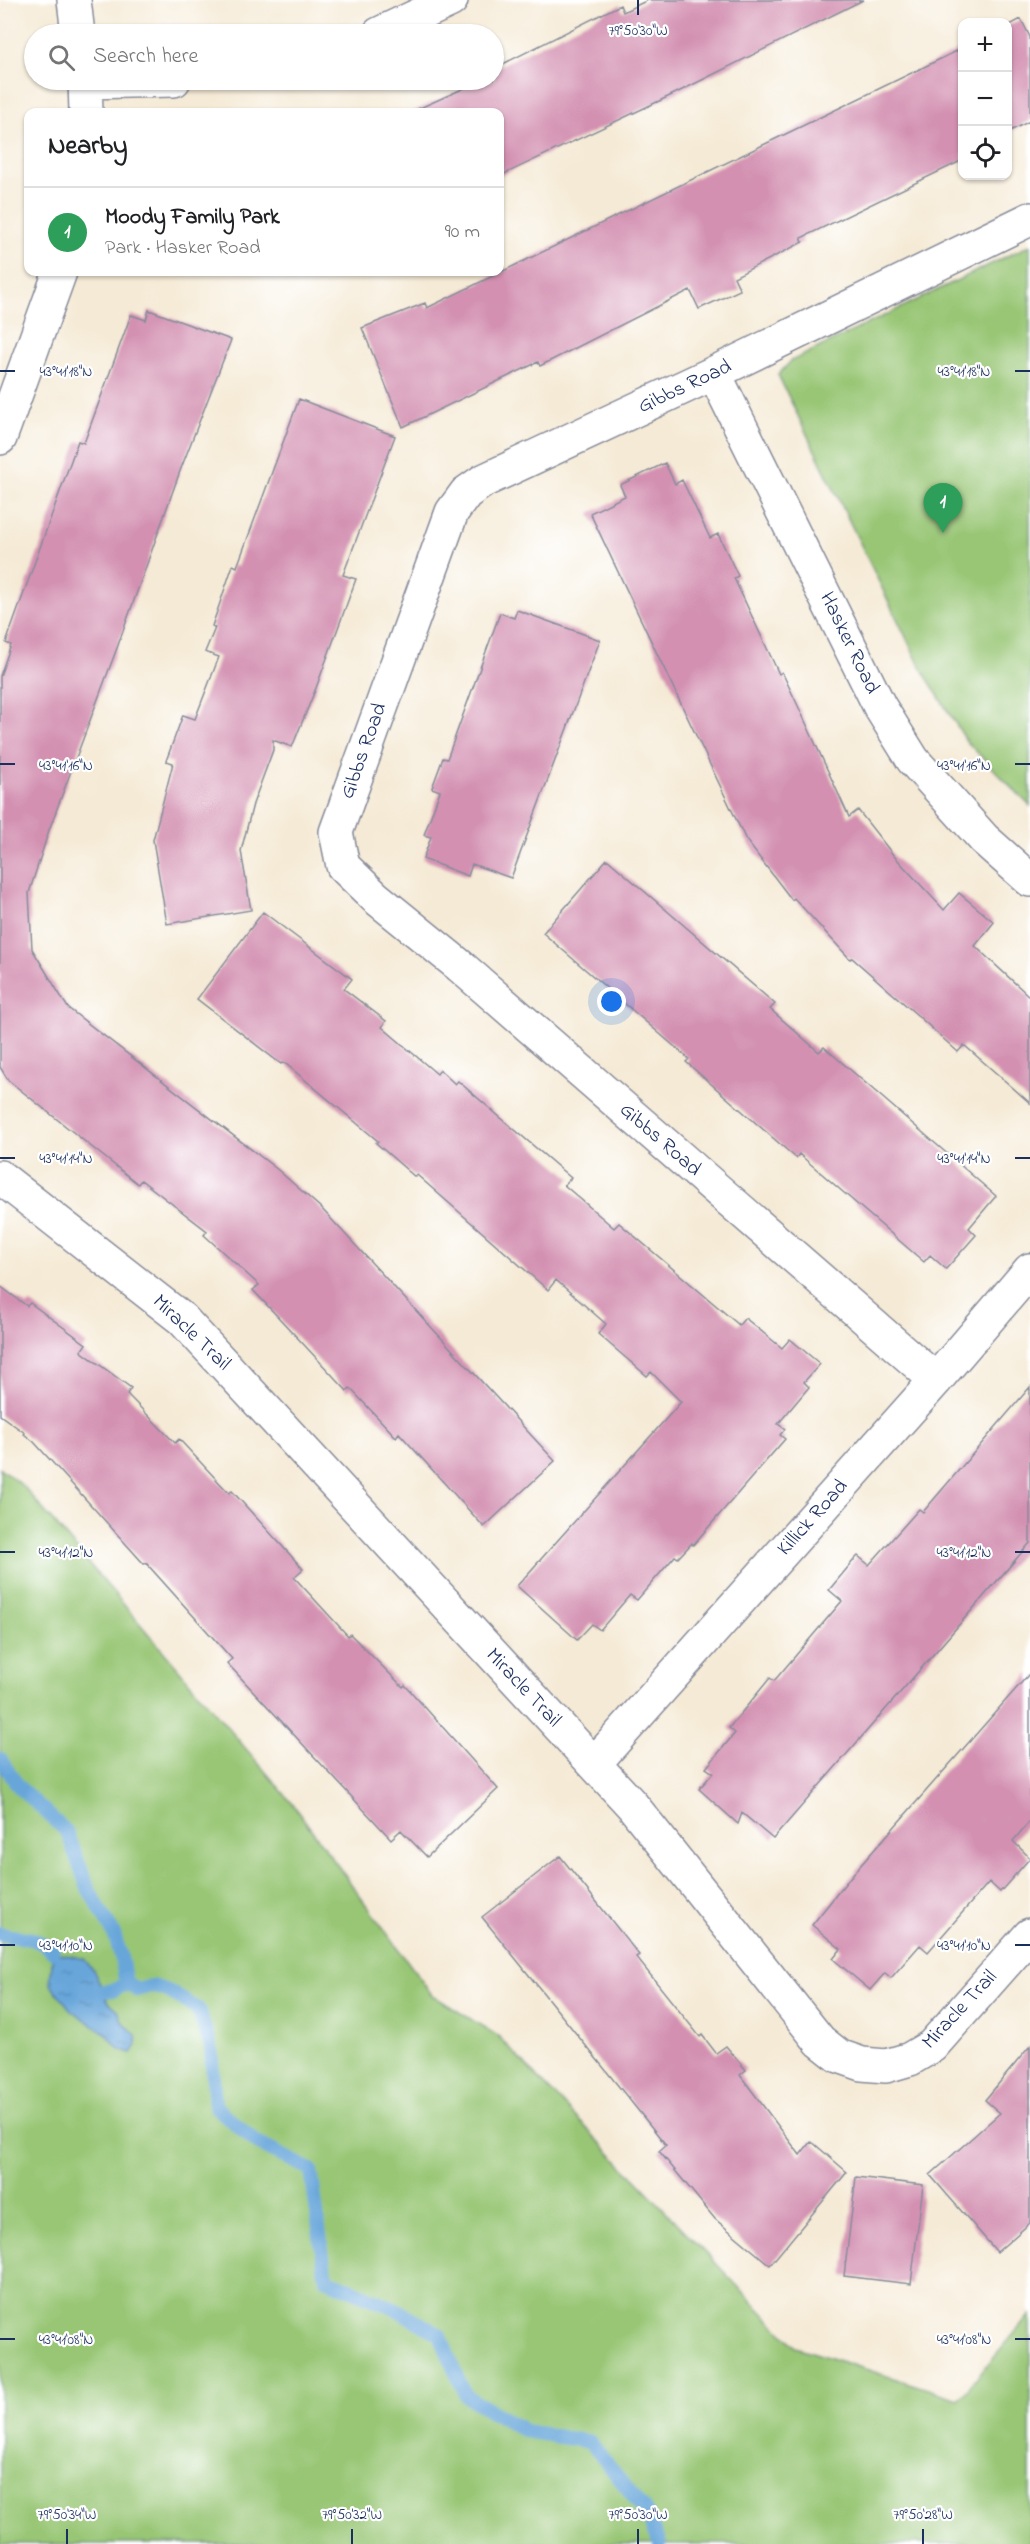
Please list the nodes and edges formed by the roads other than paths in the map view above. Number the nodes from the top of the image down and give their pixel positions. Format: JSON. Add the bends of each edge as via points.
{"nodes":[{"id":1,"x":74,"y":0,"type":"edge"},
{"id":2,"x":451,"y":0,"type":"edge"},
{"id":3,"x":77,"y":24,"type":"edge"},
{"id":4,"x":400,"y":24,"type":"edge"},
{"id":5,"x":1030,"y":219,"type":"edge"},
{"id":6,"x":59,"y":276,"type":"edge"},
{"id":7,"x":714,"y":373,"type":"junction"},
{"id":8,"x":0,"y":438,"type":"edge"},
{"id":9,"x":1030,"y":880,"type":"edge"},
{"id":10,"x":0,"y":1177,"type":"edge"},
{"id":11,"x":1030,"y":1270,"type":"edge"},
{"id":12,"x":936,"y":1380,"type":"junction"},
{"id":13,"x":594,"y":1764,"type":"junction"},
{"id":14,"x":1030,"y":1935,"type":"edge"}],
"edges":[{"from":1,"to":3,"type":"street"},
{"from":2,"to":4,"type":"street"},
{"from":5,"to":7,"type":"street","name":"Gibbs Road"},
{"from":6,"to":8,"type":"street"},
{"from":7,"to":9,"type":"street","name":"Hasker Road","via":[[880,707],[913,760],[984,839]]},
{"from":7,"to":12,"type":"street","name":"Gibbs Road","via":[[483,481],[466,493],[452,512],[347,796],[336,832],[343,866]]},
{"from":10,"to":13,"type":"street","name":"Miracle Trail","via":[[182,1319]]},
{"from":11,"to":12,"type":"street","name":"Killick Road"},
{"from":12,"to":13,"type":"street","name":"Killick Road"},
{"from":13,"to":14,"type":"street","name":"Miracle Trail","via":[[632,1805],[820,2042],[839,2056],[862,2064],[886,2066],[910,2059],[932,2046]]}]}
